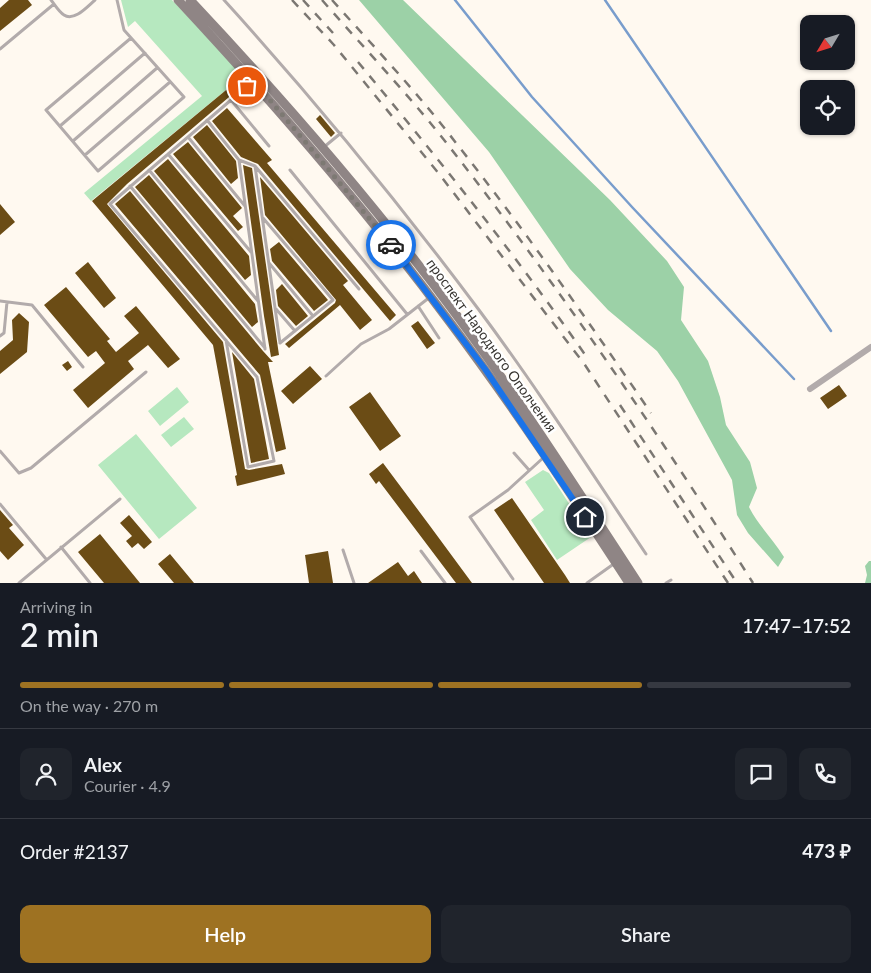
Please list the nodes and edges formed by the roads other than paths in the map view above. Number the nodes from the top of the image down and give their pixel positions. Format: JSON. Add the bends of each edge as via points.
{"nodes":[{"id":1,"x":51,"y":0,"type":"edge"},
{"id":2,"x":95,"y":0,"type":"edge"},
{"id":3,"x":117,"y":0,"type":"edge"},
{"id":4,"x":178,"y":0,"type":"edge"},
{"id":5,"x":190,"y":0,"type":"edge"},
{"id":6,"x":224,"y":0,"type":"edge"},
{"id":7,"x":54,"y":4,"type":"junction"},
{"id":8,"x":131,"y":38,"type":"junction"},
{"id":9,"x":0,"y":49,"type":"edge"},
{"id":10,"x":145,"y":53,"type":"junction"},
{"id":11,"x":157,"y":68,"type":"junction"},
{"id":12,"x":253,"y":80,"type":"junction"},
{"id":13,"x":170,"y":82,"type":"junction"},
{"id":14,"x":231,"y":100,"type":"junction"},
{"id":15,"x":208,"y":120,"type":"junction"},
{"id":16,"x":60,"y":126,"type":"junction"},
{"id":17,"x":341,"y":133,"type":"junction"},
{"id":18,"x":188,"y":137,"type":"junction"},
{"id":19,"x":73,"y":141,"type":"junction"},
{"id":20,"x":269,"y":146,"type":"dead end"},
{"id":21,"x":323,"y":148,"type":"junction"},
{"id":22,"x":168,"y":154,"type":"junction"},
{"id":23,"x":85,"y":155,"type":"junction"},
{"id":24,"x":239,"y":160,"type":"junction"},
{"id":25,"x":255,"y":166,"type":"junction"},
{"id":26,"x":149,"y":170,"type":"junction"},
{"id":27,"x":290,"y":170,"type":"dead end"},
{"id":28,"x":130,"y":186,"type":"junction"},
{"id":29,"x":245,"y":206,"type":"junction"},
{"id":30,"x":262,"y":217,"type":"junction"},
{"id":31,"x":252,"y":252,"type":"junction"},
{"id":32,"x":269,"y":263,"type":"junction"},
{"id":33,"x":359,"y":290,"type":"dead end"},
{"id":34,"x":431,"y":296,"type":"junction"},
{"id":35,"x":0,"y":301,"type":"edge"},
{"id":36,"x":7,"y":302,"type":"junction"},
{"id":37,"x":259,"y":302,"type":"junction"},
{"id":38,"x":418,"y":306,"type":"junction"},
{"id":39,"x":275,"y":308,"type":"junction"},
{"id":40,"x":407,"y":314,"type":"junction"},
{"id":41,"x":313,"y":316,"type":"junction"},
{"id":42,"x":295,"y":331,"type":"junction"},
{"id":43,"x":0,"y":336,"type":"edge"},
{"id":44,"x":439,"y":338,"type":"dead end"},
{"id":45,"x":226,"y":340,"type":"junction"},
{"id":46,"x":871,"y":347,"type":"edge"},
{"id":47,"x":83,"y":367,"type":"dead end"},
{"id":48,"x":146,"y":372,"type":"dead end"},
{"id":49,"x":326,"y":376,"type":"dead end"},
{"id":50,"x":810,"y":389,"type":"dead end"},
{"id":51,"x":0,"y":451,"type":"edge"},
{"id":52,"x":514,"y":453,"type":"dead end"},
{"id":53,"x":549,"y":454,"type":"junction"},
{"id":54,"x":529,"y":470,"type":"junction"},
{"id":55,"x":120,"y":499,"type":"dead end"},
{"id":56,"x":0,"y":504,"type":"edge"},
{"id":57,"x":61,"y":547,"type":"junction"},
{"id":58,"x":342,"y":550,"type":"dead end"},
{"id":59,"x":421,"y":551,"type":"dead end"},
{"id":60,"x":646,"y":554,"type":"dead end"},
{"id":61,"x":46,"y":559,"type":"junction"},
{"id":62,"x":616,"y":563,"type":"junction"},
{"id":63,"x":513,"y":578,"type":"dead end"},
{"id":64,"x":671,"y":580,"type":"dead end"},
{"id":65,"x":19,"y":583,"type":"edge"},
{"id":66,"x":90,"y":583,"type":"edge"},
{"id":67,"x":354,"y":583,"type":"edge"},
{"id":68,"x":445,"y":583,"type":"edge"},
{"id":69,"x":587,"y":583,"type":"edge"},
{"id":70,"x":629,"y":583,"type":"edge"},
{"id":71,"x":638,"y":583,"type":"edge"},
{"id":72,"x":666,"y":583,"type":"edge"}],
"edges":[{"from":1,"to":7,"type":"lane"},
{"from":2,"to":7,"type":"lane","via":[[70,17],[64,16]]},
{"from":3,"to":8,"type":"lane","via":[[123,29]]},
{"from":4,"to":12,"type":"main road","name":"проспект Народного Ополчения"},
{"from":5,"to":21,"type":"main road","name":"проспект Народного Ополчения"},
{"from":6,"to":17,"type":"lane"},
{"from":7,"to":9,"type":"lane"},
{"from":8,"to":10,"type":"lane"},
{"from":8,"to":16,"type":"lane","via":[[46,110]]},
{"from":10,"to":11,"type":"lane"},
{"from":10,"to":16,"type":"lane"},
{"from":11,"to":13,"type":"lane"},
{"from":11,"to":19,"type":"lane"},
{"from":12,"to":14,"type":"lane"},
{"from":12,"to":34,"type":"main road","name":"проспект Народного Ополчения"},
{"from":13,"to":23,"type":"lane"},
{"from":13,"to":23,"type":"lane","via":[[184,98],[98,171]]},
{"from":14,"to":15,"type":"lane"},
{"from":14,"to":20,"type":"lane"},
{"from":15,"to":18,"type":"lane"},
{"from":15,"to":24,"type":"lane"},
{"from":16,"to":19,"type":"lane"},
{"from":17,"to":21,"type":"lane"},
{"from":17,"to":60,"type":"lane","via":[[479,309]]},
{"from":18,"to":22,"type":"lane"},
{"from":18,"to":29,"type":"lane"},
{"from":19,"to":23,"type":"lane"},
{"from":21,"to":53,"type":"main road","name":"проспект Народного Ополчения","via":[[458,316]]},
{"from":22,"to":26,"type":"lane"},
{"from":22,"to":31,"type":"lane"},
{"from":24,"to":25,"type":"lane"},
{"from":24,"to":29,"type":"lane"},
{"from":25,"to":30,"type":"lane"},
{"from":25,"to":33,"type":"lane"},
{"from":26,"to":28,"type":"lane"},
{"from":26,"to":37,"type":"lane"},
{"from":27,"to":40,"type":"lane"},
{"from":28,"to":37,"type":"lane","via":[[266,349]]},
{"from":28,"to":45,"type":"lane","via":[[110,204]]},
{"from":29,"to":31,"type":"lane"},
{"from":30,"to":32,"type":"lane"},
{"from":30,"to":41,"type":"lane","via":[[333,300]]},
{"from":31,"to":37,"type":"lane"},
{"from":32,"to":39,"type":"lane"},
{"from":32,"to":41,"type":"lane"},
{"from":34,"to":38,"type":"lane"},
{"from":34,"to":53,"type":"main road","name":"проспект Народного Ополчения"},
{"from":35,"to":36,"type":"lane"},
{"from":36,"to":43,"type":"lane","via":[[4,333]]},
{"from":36,"to":47,"type":"lane","via":[[32,305]]},
{"from":38,"to":40,"type":"lane"},
{"from":38,"to":44,"type":"lane"},
{"from":39,"to":42,"type":"lane"},
{"from":39,"to":42,"type":"lane","via":[[280,343]]},
{"from":40,"to":49,"type":"lane","via":[[361,344]]},
{"from":41,"to":42,"type":"lane"},
{"from":45,"to":45,"type":"lane","via":[[257,377],[274,461],[248,467]]},
{"from":46,"to":50,"type":"street"},
{"from":48,"to":51,"type":"lane","via":[[31,468],[19,473]]},
{"from":52,"to":54,"type":"lane"},
{"from":53,"to":54,"type":"lane"},
{"from":53,"to":62,"type":"main road","name":"проспект Народного Ополчения"},
{"from":53,"to":71,"type":"main road","name":"проспект Народного Ополчения"},
{"from":54,"to":63,"type":"lane","via":[[508,490],[470,517]]},
{"from":55,"to":57,"type":"lane"},
{"from":56,"to":61,"type":"lane"},
{"from":57,"to":61,"type":"lane"},
{"from":57,"to":66,"type":"lane"},
{"from":58,"to":67,"type":"lane"},
{"from":59,"to":68,"type":"lane"},
{"from":61,"to":65,"type":"lane"},
{"from":62,"to":69,"type":"lane"},
{"from":62,"to":70,"type":"main road","name":"проспект Народного Ополчения"},
{"from":64,"to":72,"type":"lane"}]}
